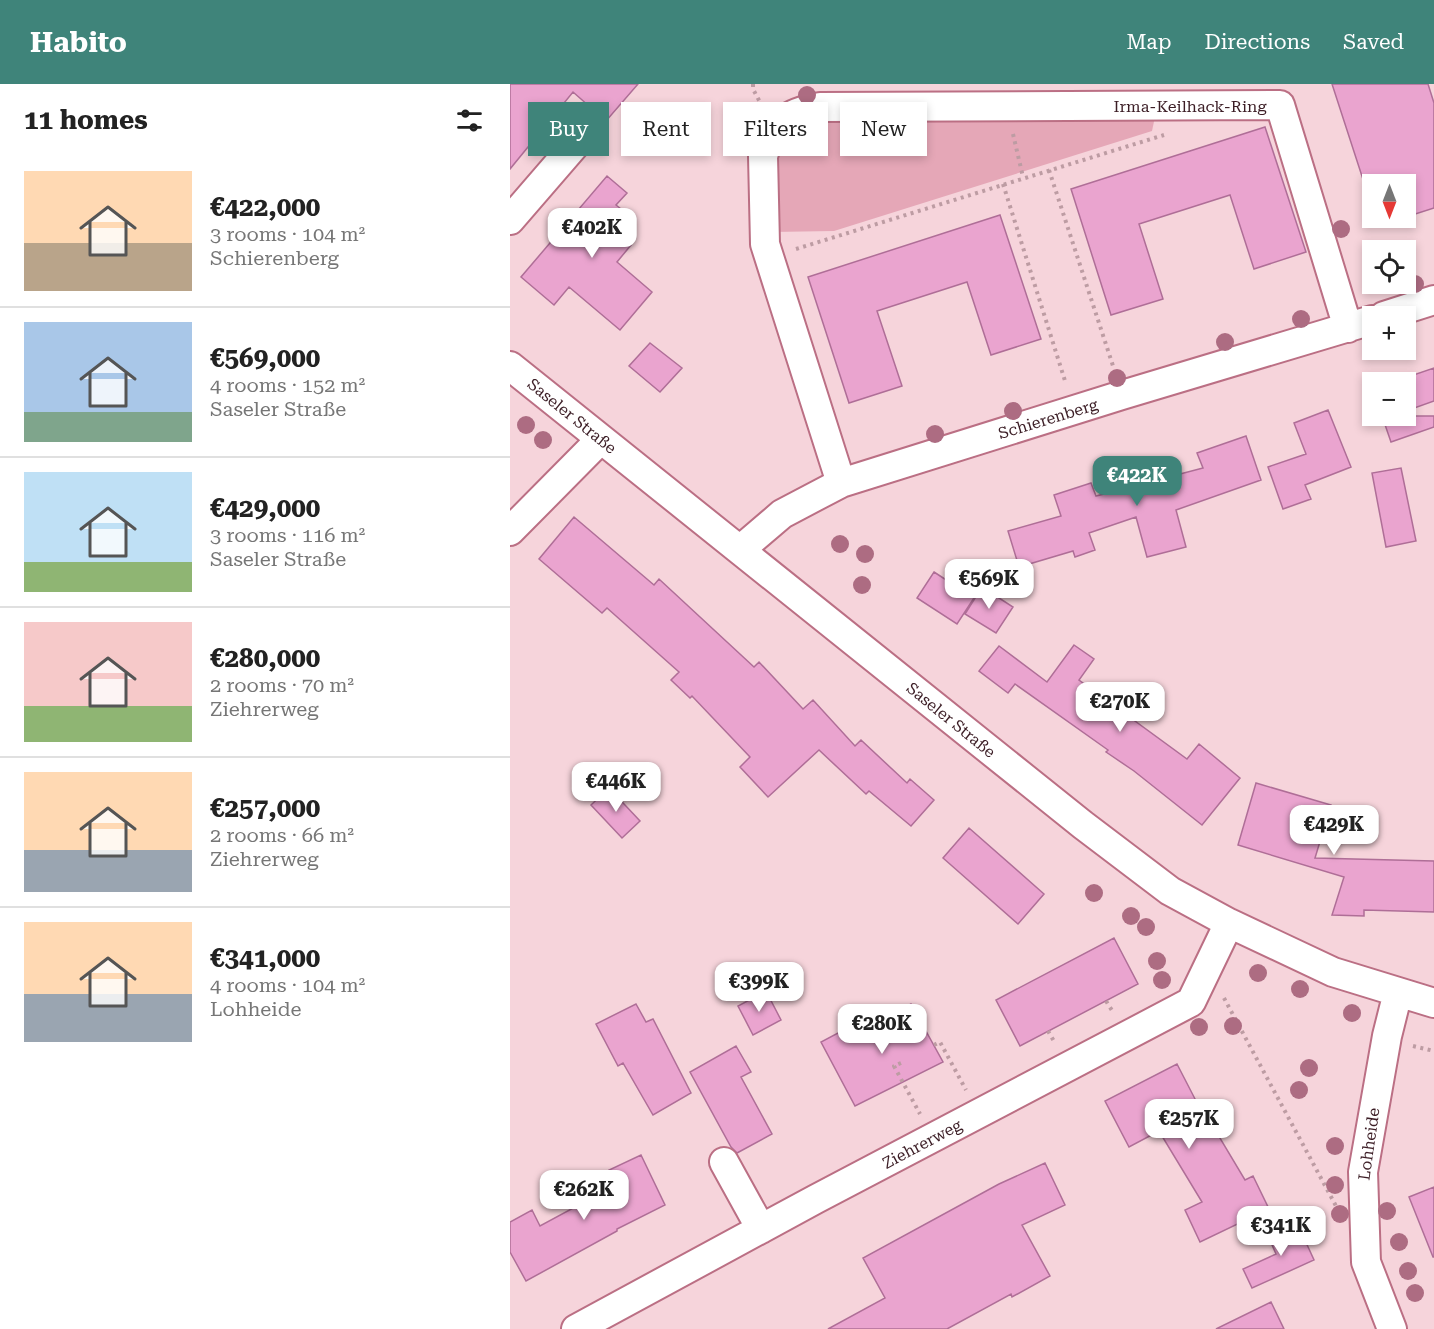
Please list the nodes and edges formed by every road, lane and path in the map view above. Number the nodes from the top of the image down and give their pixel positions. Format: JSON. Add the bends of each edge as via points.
{"nodes":[{"id":1,"x":1008,"y":106,"type":"junction"},
{"id":2,"x":1165,"y":135,"type":"dead end"},
{"id":3,"x":565,"y":156,"type":"edge"},
{"id":4,"x":1049,"y":170,"type":"junction"},
{"id":5,"x":1023,"y":177,"type":"junction"},
{"id":6,"x":1002,"y":184,"type":"junction"},
{"id":7,"x":510,"y":220,"type":"edge"},
{"id":8,"x":770,"y":258,"type":"junction"},
{"id":9,"x":1434,"y":300,"type":"edge"},
{"id":10,"x":1415,"y":306,"type":"edge"},
{"id":11,"x":1360,"y":324,"type":"edge"},
{"id":12,"x":510,"y":366,"type":"edge"},
{"id":13,"x":1122,"y":395,"type":"junction"},
{"id":14,"x":1075,"y":410,"type":"junction"},
{"id":15,"x":601,"y":439,"type":"junction"},
{"id":16,"x":841,"y":483,"type":"junction"},
{"id":17,"x":510,"y":531,"type":"edge"},
{"id":18,"x":740,"y":550,"type":"junction"},
{"id":19,"x":1229,"y":923,"type":"junction"},
{"id":20,"x":1208,"y":968,"type":"junction"},
{"id":21,"x":1398,"y":992,"type":"junction"},
{"id":22,"x":1434,"y":1003,"type":"edge"},
{"id":23,"x":934,"y":1045,"type":"dead end"},
{"id":24,"x":901,"y":1063,"type":"dead end"},
{"id":25,"x":979,"y":1113,"type":"junction"},
{"id":26,"x":933,"y":1138,"type":"junction"},
{"id":27,"x":724,"y":1162,"type":"dead end"},
{"id":28,"x":1338,"y":1209,"type":"dead end"},
{"id":29,"x":761,"y":1229,"type":"junction"},
{"id":30,"x":576,"y":1329,"type":"edge"},
{"id":31,"x":1392,"y":1329,"type":"edge"}],
"edges":[{"from":1,"to":5,"type":"path"},
{"from":1,"to":8,"type":"street","name":"Irma-Keilhack-Ring","via":[[820,107],[790,115],[776,127],[763,156],[764,231]]},
{"from":1,"to":11,"type":"street","name":"Irma-Keilhack-Ring","via":[[1280,105]]},
{"from":2,"to":4,"type":"path"},
{"from":3,"to":7,"type":"street"},
{"from":4,"to":5,"type":"path"},
{"from":4,"to":13,"type":"path"},
{"from":5,"to":6,"type":"path"},
{"from":6,"to":8,"type":"path"},
{"from":6,"to":14,"type":"path"},
{"from":8,"to":16,"type":"street","name":"Irma-Keilhack-Ring"},
{"from":9,"to":10,"type":"street"},
{"from":11,"to":13,"type":"street","name":"Schierenberg"},
{"from":12,"to":15,"type":"street","name":"Saseler Straße"},
{"from":13,"to":14,"type":"street","name":"Schierenberg"},
{"from":14,"to":16,"type":"street","name":"Schierenberg"},
{"from":15,"to":17,"type":"street"},
{"from":15,"to":18,"type":"street","name":"Saseler Straße"},
{"from":16,"to":18,"type":"street","name":"Schierenberg","via":[[782,514]]},
{"from":18,"to":19,"type":"street","name":"Saseler Straße","via":[[1083,825],[1170,891]]},
{"from":19,"to":20,"type":"street","name":"Ziehrerweg"},
{"from":19,"to":21,"type":"street","name":"Saseler Straße","via":[[1333,972]]},
{"from":20,"to":25,"type":"street","name":"Ziehrerweg","via":[[1191,1002]]},
{"from":20,"to":28,"type":"path"},
{"from":21,"to":22,"type":"street","name":"Saseler Straße"},
{"from":21,"to":31,"type":"street","name":"Lohheide","via":[[1363,1172],[1366,1262]]},
{"from":23,"to":25,"type":"path","via":[[940,1041]]},
{"from":24,"to":26,"type":"path","via":[[894,1066]]},
{"from":25,"to":26,"type":"street","name":"Ziehrerweg"},
{"from":26,"to":29,"type":"street","name":"Ziehrerweg"},
{"from":27,"to":29,"type":"street"},
{"from":29,"to":30,"type":"street","name":"Ziehrerweg"}]}
